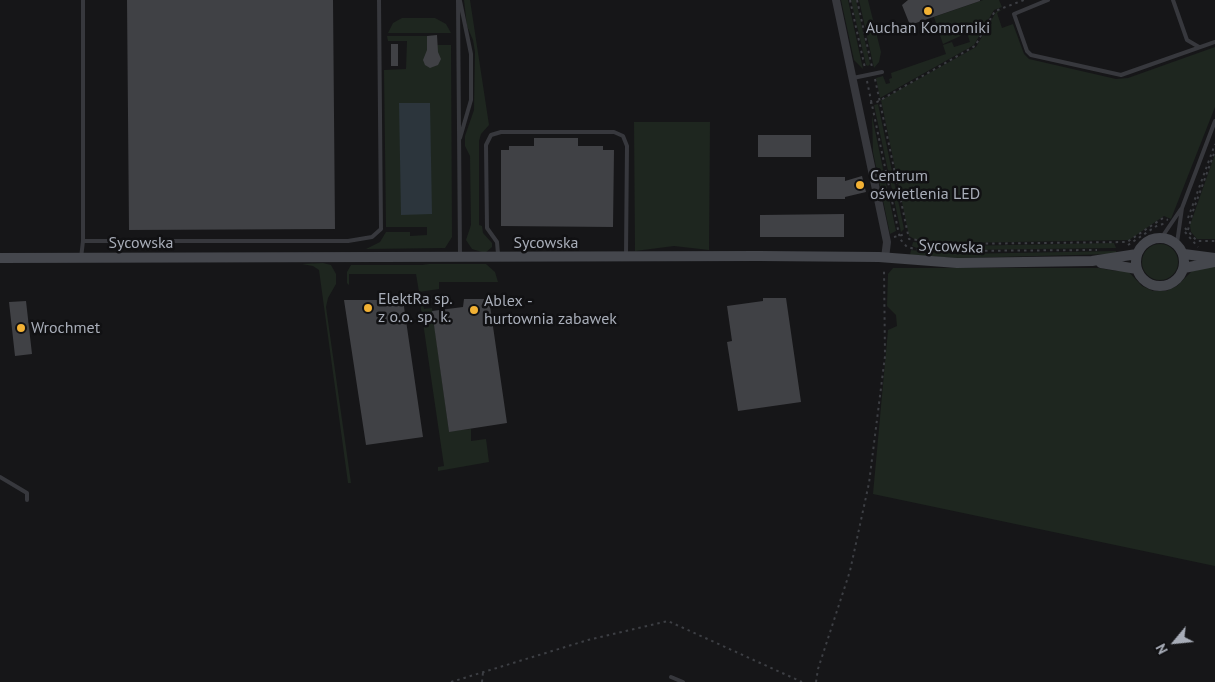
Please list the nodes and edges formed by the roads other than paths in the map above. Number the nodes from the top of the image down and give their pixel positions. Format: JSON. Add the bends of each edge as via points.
{"nodes":[{"id":1,"x":83,"y":0,"type":"edge"},
{"id":2,"x":379,"y":0,"type":"edge"},
{"id":3,"x":459,"y":0,"type":"edge"},
{"id":4,"x":836,"y":0,"type":"edge"},
{"id":5,"x":1048,"y":0,"type":"edge"},
{"id":6,"x":1173,"y":0,"type":"edge"},
{"id":7,"x":1215,"y":42,"type":"edge"},
{"id":8,"x":1202,"y":47,"type":"junction"},
{"id":9,"x":882,"y":72,"type":"dead end"},
{"id":10,"x":853,"y":78,"type":"junction"},
{"id":11,"x":1215,"y":121,"type":"edge"},
{"id":12,"x":460,"y":138,"type":"junction"},
{"id":13,"x":1182,"y":208,"type":"junction"},
{"id":14,"x":1162,"y":237,"type":"junction"},
{"id":15,"x":83,"y":241,"type":"junction"},
{"id":16,"x":1177,"y":243,"type":"junction"},
{"id":17,"x":1137,"y":254,"type":"junction"},
{"id":18,"x":1184,"y":254,"type":"junction"},
{"id":19,"x":0,"y":258,"type":"edge"},
{"id":20,"x":81,"y":258,"type":"junction"},
{"id":21,"x":460,"y":258,"type":"junction"},
{"id":22,"x":498,"y":258,"type":"junction"},
{"id":23,"x":626,"y":258,"type":"junction"},
{"id":24,"x":885,"y":258,"type":"junction"},
{"id":25,"x":1215,"y":260,"type":"edge"},
{"id":26,"x":1092,"y":262,"type":"junction"},
{"id":27,"x":1184,"y":268,"type":"junction"},
{"id":28,"x":1137,"y":269,"type":"junction"},
{"id":29,"x":0,"y":477,"type":"edge"},
{"id":30,"x":27,"y":500,"type":"dead end"},
{"id":31,"x":671,"y":677,"type":"dead end"},
{"id":32,"x":683,"y":682,"type":"edge"}],
"edges":[{"from":1,"to":15,"type":"lane"},
{"from":2,"to":15,"type":"lane","via":[[381,229],[372,237],[348,241]]},
{"from":3,"to":12,"type":"lane"},
{"from":3,"to":12,"type":"lane","via":[[471,54],[472,100]]},
{"from":4,"to":10,"type":"street"},
{"from":5,"to":8,"type":"lane","via":[[1014,14],[1031,55],[1121,75]]},
{"from":6,"to":8,"type":"lane","via":[[1187,40]]},
{"from":7,"to":8,"type":"lane"},
{"from":9,"to":10,"type":"lane"},
{"from":10,"to":24,"type":"street","via":[[886,238]]},
{"from":11,"to":13,"type":"lane"},
{"from":12,"to":21,"type":"lane"},
{"from":13,"to":14,"type":"lane"},
{"from":13,"to":16,"type":"lane"},
{"from":14,"to":16,"type":"street"},
{"from":14,"to":17,"type":"street","via":[[1147,241]]},
{"from":15,"to":20,"type":"lane"},
{"from":16,"to":18,"type":"street"},
{"from":17,"to":26,"type":"street","name":"Sycowska"},
{"from":17,"to":28,"type":"street"},
{"from":18,"to":25,"type":"street"},
{"from":18,"to":27,"type":"street"},
{"from":19,"to":20,"type":"street","name":"Sycowska"},
{"from":20,"to":21,"type":"street","name":"Sycowska"},
{"from":21,"to":22,"type":"street","name":"Sycowska"},
{"from":22,"to":23,"type":"street","name":"Sycowska"},
{"from":22,"to":23,"type":"lane","via":[[497,242],[487,228],[486,145],[491,136],[501,132],[614,132],[623,136],[628,146]]},
{"from":23,"to":24,"type":"street","name":"Sycowska"},
{"from":24,"to":26,"type":"street","name":"Sycowska","via":[[951,263]]},
{"from":25,"to":27,"type":"street"},
{"from":26,"to":28,"type":"street","name":"Sycowska"},
{"from":27,"to":28,"type":"street","via":[[1173,283],[1161,286],[1144,280]]},
{"from":29,"to":30,"type":"lane","via":[[27,493]]},
{"from":31,"to":32,"type":"lane"}]}
